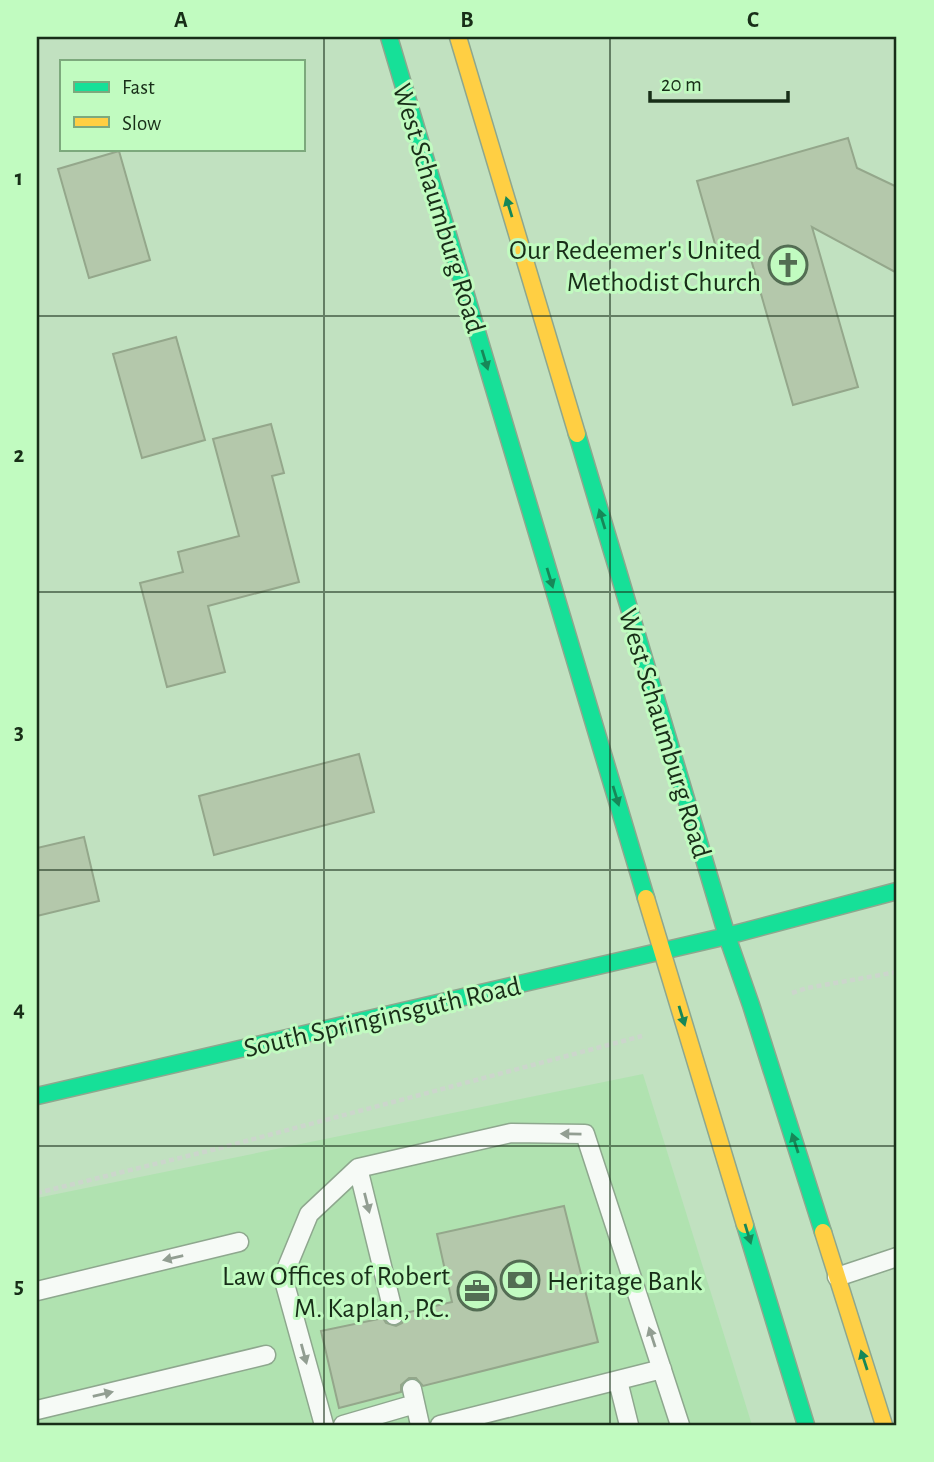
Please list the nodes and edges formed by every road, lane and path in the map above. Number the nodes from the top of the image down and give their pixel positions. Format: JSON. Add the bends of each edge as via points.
{"nodes":[{"id":1,"x":389,"y":37,"type":"edge"},
{"id":2,"x":458,"y":37,"type":"edge"},
{"id":3,"x":897,"y":891,"type":"edge"},
{"id":4,"x":727,"y":936,"type":"junction"},
{"id":5,"x":662,"y":951,"type":"junction"},
{"id":6,"x":897,"y":972,"type":"edge"},
{"id":7,"x":807,"y":988,"type":"dead end"},
{"id":8,"x":636,"y":1037,"type":"dead end"},
{"id":9,"x":37,"y":1096,"type":"edge"},
{"id":10,"x":358,"y":1168,"type":"junction"},
{"id":11,"x":37,"y":1193,"type":"edge"},
{"id":12,"x":239,"y":1242,"type":"dead end"},
{"id":13,"x":897,"y":1256,"type":"edge"},
{"id":14,"x":837,"y":1277,"type":"junction"},
{"id":15,"x":37,"y":1291,"type":"edge"},
{"id":16,"x":394,"y":1315,"type":"dead end"},
{"id":17,"x":266,"y":1355,"type":"dead end"},
{"id":18,"x":662,"y":1369,"type":"junction"},
{"id":19,"x":618,"y":1381,"type":"junction"},
{"id":20,"x":37,"y":1410,"type":"edge"},
{"id":21,"x":515,"y":1416,"type":"edge"},
{"id":22,"x":324,"y":1425,"type":"edge"},
{"id":23,"x":343,"y":1425,"type":"edge"},
{"id":24,"x":420,"y":1425,"type":"edge"},
{"id":25,"x":440,"y":1425,"type":"edge"},
{"id":26,"x":629,"y":1425,"type":"edge"},
{"id":27,"x":680,"y":1425,"type":"edge"},
{"id":28,"x":806,"y":1425,"type":"edge"},
{"id":29,"x":884,"y":1425,"type":"edge"}],
"edges":[{"from":1,"to":5,"type":"main road","name":"West Schaumburg Road","one_way":true},
{"from":4,"to":2,"type":"main road","name":"West Schaumburg Road","one_way":true},
{"from":3,"to":4,"type":"main road","name":"South Springinsguth Road"},
{"from":4,"to":5,"type":"main road","name":"South Springinsguth Road"},
{"from":14,"to":4,"type":"main road","name":"West Schaumburg Road","one_way":true},
{"from":5,"to":9,"type":"main road","name":"South Springinsguth Road"},
{"from":5,"to":28,"type":"main road","name":"West Schaumburg Road","one_way":true},
{"from":6,"to":7,"type":"path"},
{"from":8,"to":11,"type":"path"},
{"from":10,"to":16,"type":"lane","one_way":true},
{"from":18,"to":10,"type":"lane","one_way":true,"via":[[585,1134],[511,1133]]},
{"from":10,"to":22,"type":"lane","one_way":true,"via":[[309,1214],[283,1277]]},
{"from":12,"to":15,"type":"lane","one_way":true},
{"from":13,"to":14,"type":"lane"},
{"from":29,"to":14,"type":"main road","name":"West Schaumburg Road","one_way":true},
{"from":20,"to":17,"type":"lane","one_way":true},
{"from":18,"to":19,"type":"lane"},
{"from":18,"to":27,"type":"lane"},
{"from":19,"to":21,"type":"lane"},
{"from":19,"to":26,"type":"lane"},
{"from":21,"to":25,"type":"lane"},
{"from":23,"to":24,"type":"lane","via":[[413,1396]]}]}
